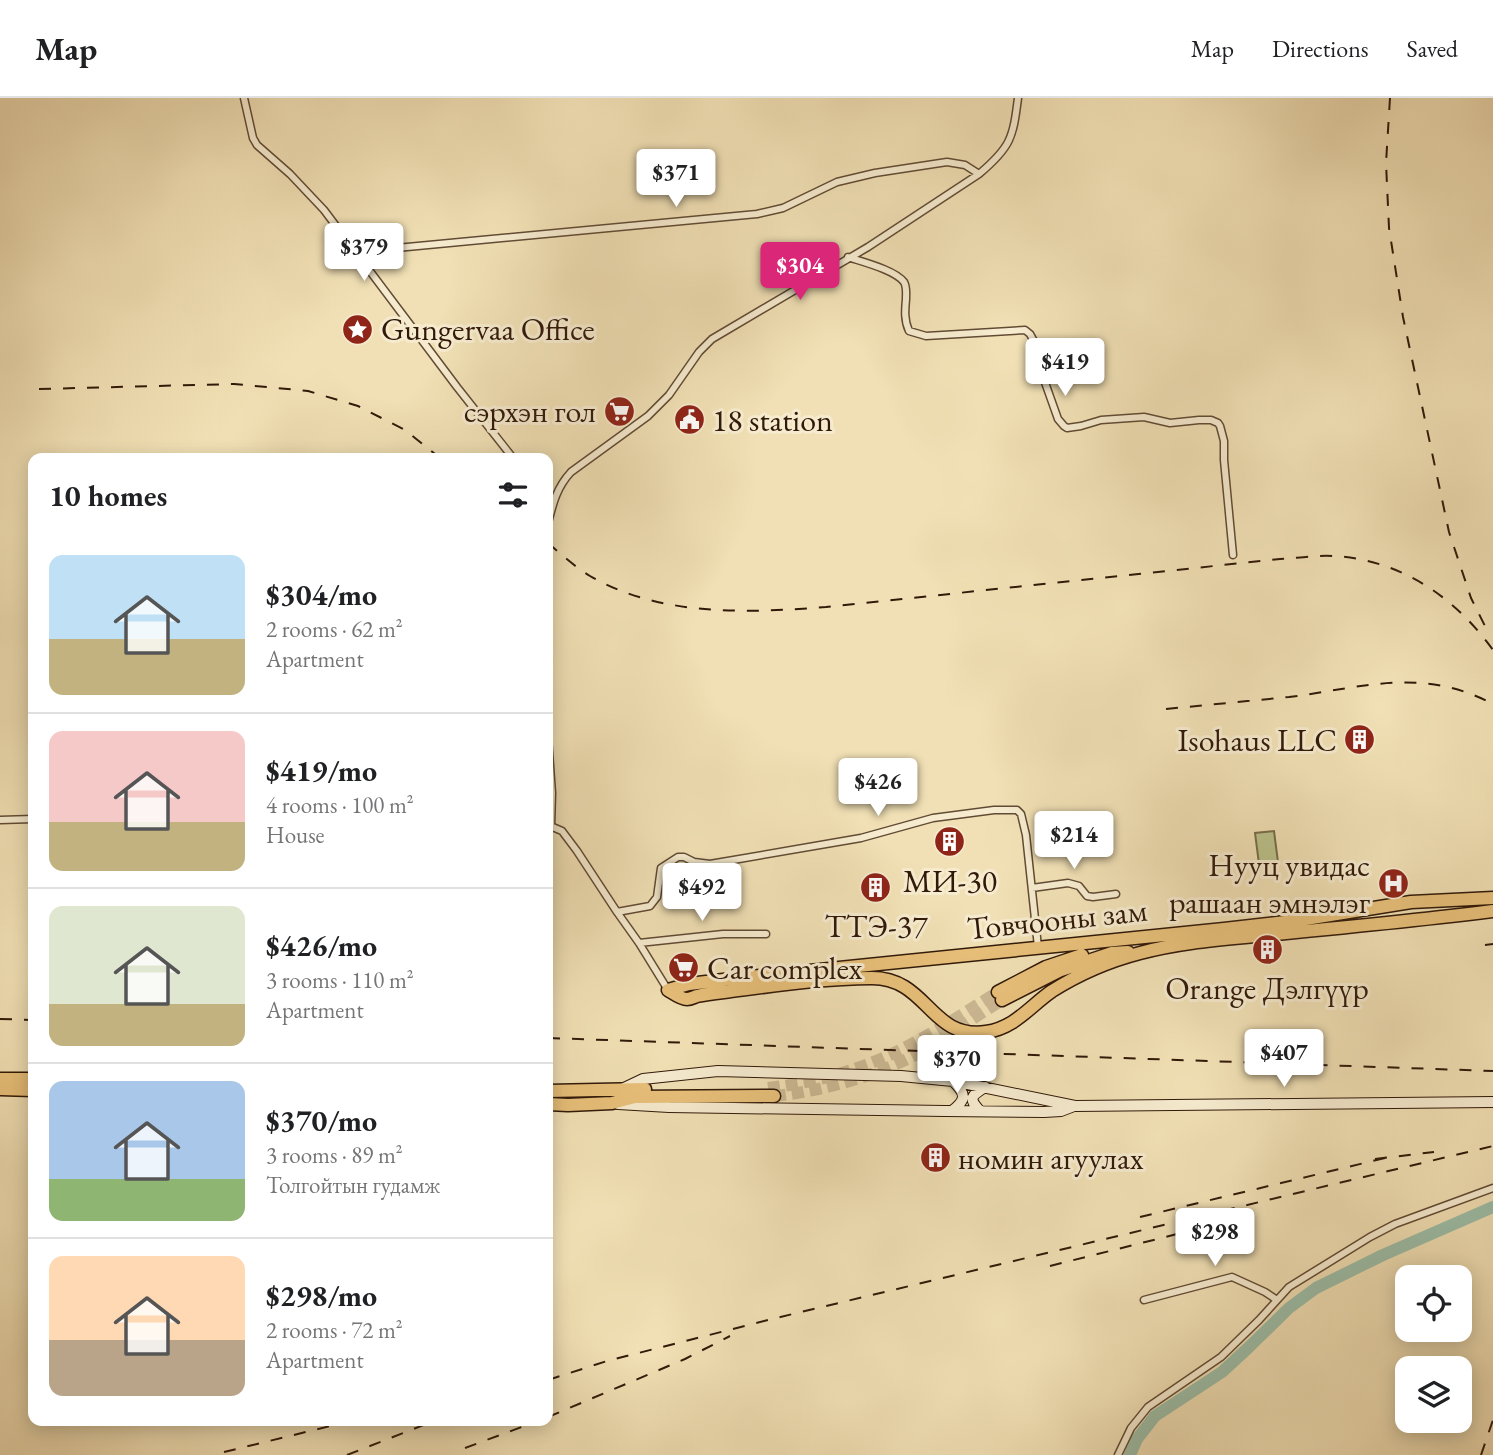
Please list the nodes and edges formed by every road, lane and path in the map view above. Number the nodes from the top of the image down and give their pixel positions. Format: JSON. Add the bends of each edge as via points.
{"nodes":[{"id":1,"x":244,"y":98,"type":"edge"},
{"id":2,"x":1018,"y":98,"type":"edge"},
{"id":3,"x":979,"y":174,"type":"junction"},
{"id":4,"x":848,"y":257,"type":"junction"},
{"id":5,"x":362,"y":259,"type":"junction"},
{"id":6,"x":509,"y":453,"type":"edge"},
{"id":7,"x":553,"y":499,"type":"edge"},
{"id":8,"x":1233,"y":555,"type":"dead end"},
{"id":9,"x":28,"y":819,"type":"edge"},
{"id":10,"x":0,"y":820,"type":"edge"},
{"id":11,"x":553,"y":827,"type":"edge"},
{"id":12,"x":1032,"y":888,"type":"junction"},
{"id":13,"x":1116,"y":894,"type":"dead end"},
{"id":14,"x":1493,"y":898,"type":"edge"},
{"id":15,"x":1493,"y":911,"type":"edge"},
{"id":16,"x":617,"y":912,"type":"junction"},
{"id":17,"x":766,"y":934,"type":"dead end"},
{"id":18,"x":1120,"y":939,"type":"junction"},
{"id":19,"x":639,"y":943,"type":"junction"},
{"id":20,"x":1038,"y":947,"type":"junction"},
{"id":21,"x":1136,"y":954,"type":"junction"},
{"id":22,"x":668,"y":990,"type":"junction"},
{"id":23,"x":0,"y":1079,"type":"edge"},
{"id":24,"x":28,"y":1079,"type":"edge"},
{"id":25,"x":953,"y":1080,"type":"junction"},
{"id":26,"x":985,"y":1087,"type":"junction"},
{"id":27,"x":0,"y":1089,"type":"edge"},
{"id":28,"x":622,"y":1089,"type":"junction"},
{"id":29,"x":28,"y":1090,"type":"edge"},
{"id":30,"x":553,"y":1091,"type":"edge"},
{"id":31,"x":1493,"y":1102,"type":"edge"},
{"id":32,"x":612,"y":1103,"type":"junction"},
{"id":33,"x":553,"y":1104,"type":"edge"},
{"id":34,"x":1075,"y":1106,"type":"junction"},
{"id":35,"x":951,"y":1111,"type":"junction"},
{"id":36,"x":980,"y":1111,"type":"junction"},
{"id":37,"x":1493,"y":1188,"type":"edge"},
{"id":38,"x":1144,"y":1300,"type":"dead end"},
{"id":39,"x":1277,"y":1300,"type":"junction"},
{"id":40,"x":1118,"y":1455,"type":"edge"}],
"edges":[{"from":1,"to":5,"type":"street","via":[[257,145],[324,210]]},
{"from":2,"to":3,"type":"street","via":[[1007,145]]},
{"from":3,"to":4,"type":"street"},
{"from":3,"to":5,"type":"street","via":[[956,162],[937,163],[846,180],[783,208],[757,214],[386,249]]},
{"from":4,"to":7,"type":"street","via":[[712,339],[649,416],[571,472]]},
{"from":4,"to":8,"type":"street","via":[[903,281],[909,331],[926,336],[1024,330],[1030,334],[1058,419],[1067,428],[1144,417],[1170,423],[1218,423],[1224,441]]},
{"from":5,"to":6,"type":"street"},
{"from":9,"to":10,"type":"street"},
{"from":11,"to":16,"type":"street","via":[[570,841]]},
{"from":12,"to":13,"type":"street","via":[[1068,883],[1079,886],[1087,896]]},
{"from":12,"to":16,"type":"street","via":[[1021,814],[994,810],[933,818],[861,838],[710,864],[678,857],[661,868],[657,897],[650,905]]},
{"from":12,"to":20,"type":"street"},
{"from":14,"to":18,"type":"highway","name":"Товчооны зам","via":[[1411,902],[1293,921]]},
{"from":15,"to":21,"type":"highway","name":"Товчооны зам","via":[[1183,943]]},
{"from":16,"to":19,"type":"street"},
{"from":17,"to":19,"type":"street"},
{"from":18,"to":20,"type":"highway","name":"Товчооны зам"},
{"from":18,"to":21,"type":"highway","via":[[1112,946],[1046,967],[1000,996],[1112,953]]},
{"from":19,"to":22,"type":"street"},
{"from":20,"to":22,"type":"highway","name":"Товчооны зам","via":[[715,980]]},
{"from":21,"to":22,"type":"highway","name":"Товчооны зам","via":[[1076,977],[1009,1026],[984,1033],[949,1026],[910,989],[881,978],[686,999]]},
{"from":23,"to":24,"type":"highway"},
{"from":25,"to":26,"type":"main road"},
{"from":25,"to":28,"type":"main road","via":[[718,1071],[643,1079]]},
{"from":25,"to":35,"type":"main road","via":[[963,1098]]},
{"from":26,"to":34,"type":"main road"},
{"from":26,"to":36,"type":"main road","via":[[972,1098]]},
{"from":27,"to":29,"type":"highway"},
{"from":28,"to":30,"type":"highway"},
{"from":28,"to":32,"type":"highway","via":[[771,1092],[635,1097]]},
{"from":31,"to":34,"type":"main road"},
{"from":32,"to":33,"type":"highway"},
{"from":32,"to":35,"type":"main road"},
{"from":34,"to":36,"type":"main road","via":[[1053,1111]]},
{"from":35,"to":36,"type":"main road"},
{"from":37,"to":39,"type":"street","via":[[1395,1224],[1289,1287]]},
{"from":38,"to":39,"type":"street","via":[[1232,1277]]},
{"from":39,"to":40,"type":"street","via":[[1221,1357],[1148,1407]]}]}
